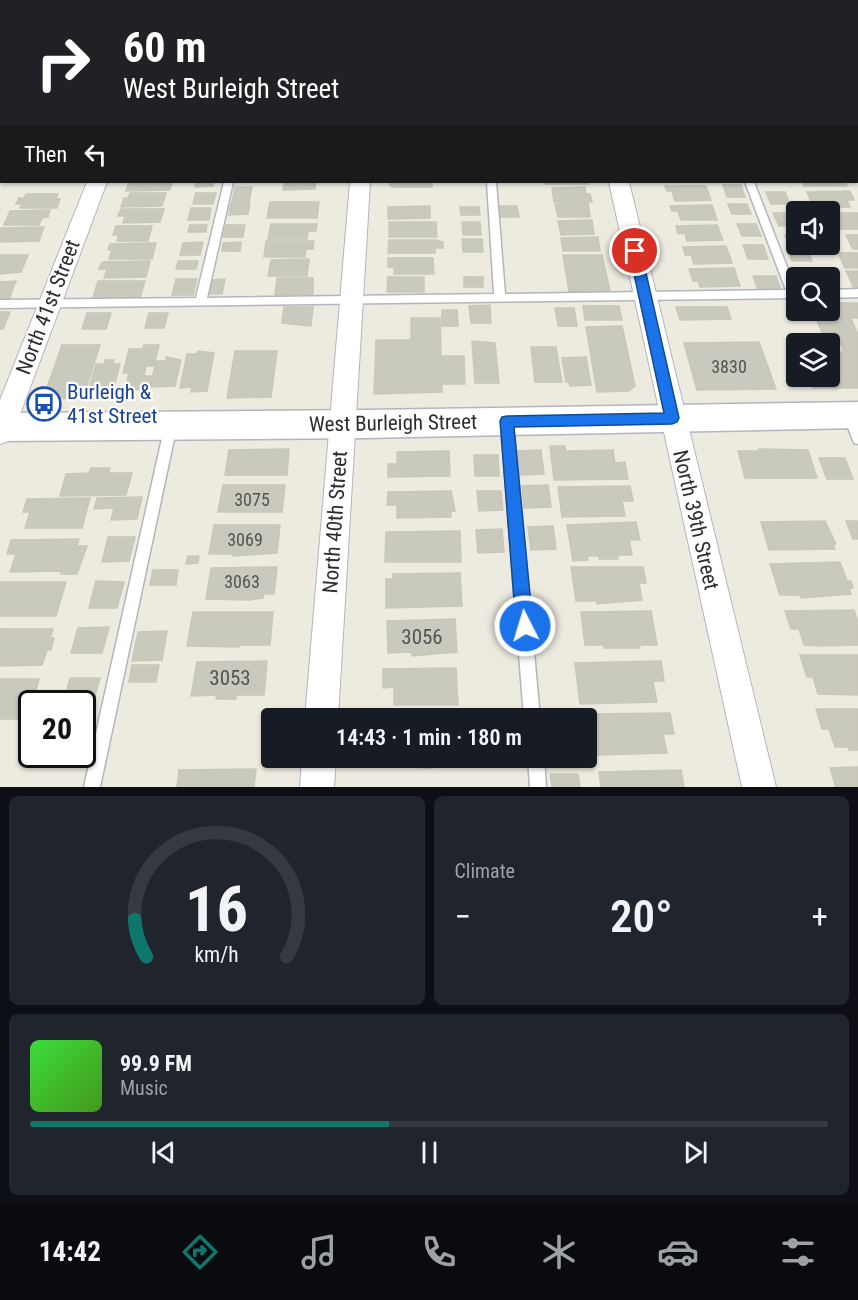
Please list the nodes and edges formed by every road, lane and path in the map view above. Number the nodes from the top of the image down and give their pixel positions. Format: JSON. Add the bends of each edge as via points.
{"nodes":[{"id":1,"x":97,"y":183,"type":"edge"},
{"id":2,"x":228,"y":183,"type":"edge"},
{"id":3,"x":360,"y":183,"type":"edge"},
{"id":4,"x":490,"y":183,"type":"edge"},
{"id":5,"x":620,"y":183,"type":"edge"},
{"id":6,"x":750,"y":183,"type":"edge"},
{"id":7,"x":786,"y":272,"type":"edge"},
{"id":8,"x":858,"y":293,"type":"edge"},
{"id":9,"x":786,"y":294,"type":"edge"},
{"id":10,"x":840,"y":294,"type":"edge"},
{"id":11,"x":645,"y":297,"type":"junction"},
{"id":12,"x":500,"y":298,"type":"junction"},
{"id":13,"x":352,"y":299,"type":"junction"},
{"id":14,"x":201,"y":301,"type":"junction"},
{"id":15,"x":51,"y":303,"type":"junction"},
{"id":16,"x":0,"y":304,"type":"edge"},
{"id":17,"x":672,"y":418,"type":"junction"},
{"id":18,"x":507,"y":421,"type":"junction"},
{"id":19,"x":855,"y":423,"type":"edge"},
{"id":20,"x":342,"y":424,"type":"junction"},
{"id":21,"x":171,"y":425,"type":"junction"},
{"id":22,"x":1,"y":429,"type":"edge"},
{"id":23,"x":322,"y":708,"type":"edge"},
{"id":24,"x":531,"y":708,"type":"edge"},
{"id":25,"x":318,"y":768,"type":"edge"},
{"id":26,"x":537,"y":768,"type":"edge"},
{"id":27,"x":92,"y":787,"type":"edge"},
{"id":28,"x":317,"y":787,"type":"edge"},
{"id":29,"x":538,"y":787,"type":"edge"},
{"id":30,"x":759,"y":787,"type":"edge"}],
"edges":[{"from":1,"to":15,"type":"street","name":"North 41st Street"},
{"from":2,"to":14,"type":"lane"},
{"from":3,"to":13,"type":"street","name":"North 40th Street"},
{"from":4,"to":12,"type":"lane"},
{"from":5,"to":11,"type":"street","name":"North 39th Street"},
{"from":6,"to":7,"type":"lane"},
{"from":8,"to":10,"type":"lane"},
{"from":9,"to":11,"type":"lane"},
{"from":11,"to":12,"type":"lane"},
{"from":11,"to":17,"type":"street","name":"North 39th Street"},
{"from":12,"to":13,"type":"lane"},
{"from":13,"to":14,"type":"lane"},
{"from":13,"to":20,"type":"street","name":"North 40th Street"},
{"from":14,"to":15,"type":"lane"},
{"from":15,"to":16,"type":"lane"},
{"from":15,"to":22,"type":"street","name":"North 41st Street"},
{"from":17,"to":18,"type":"main road","name":"West Burleigh Street"},
{"from":17,"to":19,"type":"main road","name":"West Burleigh Street"},
{"from":17,"to":30,"type":"street","name":"North 39th Street"},
{"from":18,"to":20,"type":"main road","name":"West Burleigh Street"},
{"from":18,"to":24,"type":"lane"},
{"from":20,"to":21,"type":"main road","name":"West Burleigh Street"},
{"from":20,"to":23,"type":"street","name":"North 40th Street"},
{"from":21,"to":22,"type":"main road","name":"West Burleigh Street"},
{"from":21,"to":27,"type":"lane"},
{"from":25,"to":28,"type":"street"},
{"from":26,"to":29,"type":"lane"}]}
